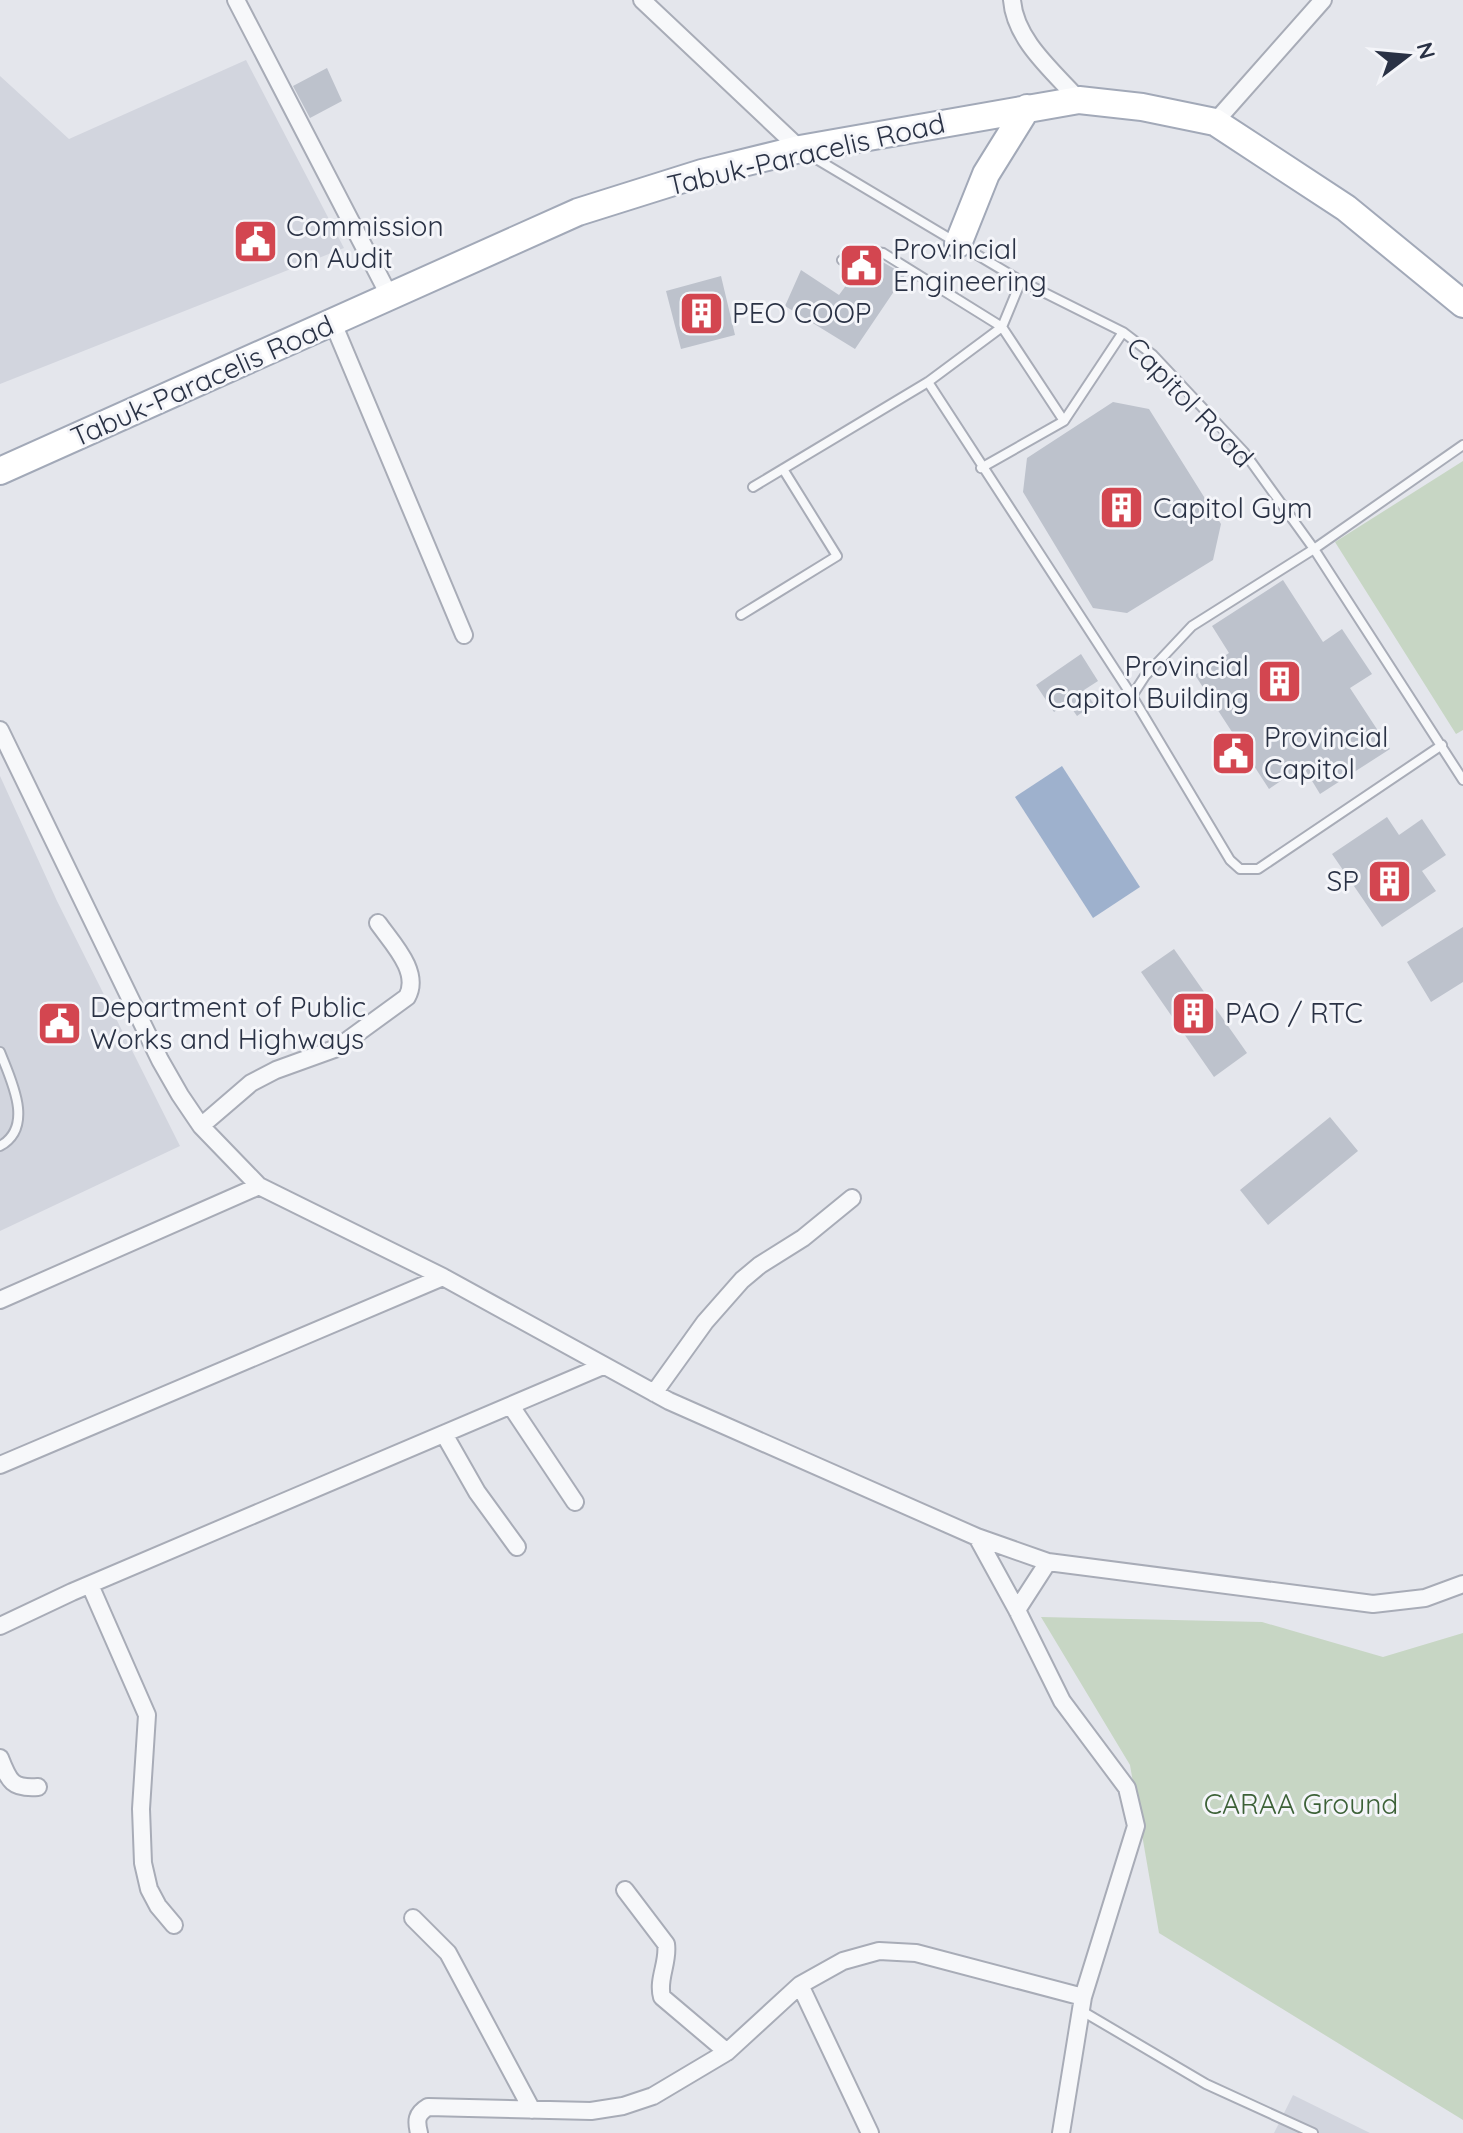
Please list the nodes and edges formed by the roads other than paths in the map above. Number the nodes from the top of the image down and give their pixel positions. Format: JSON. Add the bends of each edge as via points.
{"nodes":[{"id":1,"x":236,"y":0,"type":"edge"},
{"id":2,"x":642,"y":0,"type":"edge"},
{"id":3,"x":1012,"y":0,"type":"edge"},
{"id":4,"x":1323,"y":0,"type":"edge"},
{"id":5,"x":1079,"y":100,"type":"junction"},
{"id":6,"x":1027,"y":108,"type":"junction"},
{"id":7,"x":1215,"y":122,"type":"junction"},
{"id":8,"x":800,"y":149,"type":"junction"},
{"id":9,"x":958,"y":244,"type":"junction"},
{"id":10,"x":842,"y":260,"type":"dead end"},
{"id":11,"x":1021,"y":281,"type":"junction"},
{"id":12,"x":390,"y":297,"type":"junction"},
{"id":13,"x":1463,"y":304,"type":"edge"},
{"id":14,"x":333,"y":323,"type":"junction"},
{"id":15,"x":1002,"y":327,"type":"junction"},
{"id":16,"x":1123,"y":332,"type":"junction"},
{"id":17,"x":928,"y":382,"type":"junction"},
{"id":18,"x":1064,"y":421,"type":"junction"},
{"id":19,"x":1463,"y":445,"type":"edge"},
{"id":20,"x":981,"y":468,"type":"junction"},
{"id":21,"x":783,"y":469,"type":"junction"},
{"id":22,"x":0,"y":471,"type":"edge"},
{"id":23,"x":753,"y":487,"type":"dead end"},
{"id":24,"x":1314,"y":549,"type":"junction"},
{"id":25,"x":741,"y":615,"type":"dead end"},
{"id":26,"x":464,"y":635,"type":"dead end"},
{"id":27,"x":1132,"y":696,"type":"junction"},
{"id":28,"x":0,"y":730,"type":"edge"},
{"id":29,"x":1442,"y":745,"type":"junction"},
{"id":30,"x":1463,"y":780,"type":"edge"},
{"id":31,"x":378,"y":923,"type":"dead end"},
{"id":32,"x":0,"y":1052,"type":"edge"},
{"id":33,"x":201,"y":1126,"type":"junction"},
{"id":34,"x":0,"y":1146,"type":"edge"},
{"id":35,"x":259,"y":1186,"type":"junction"},
{"id":36,"x":852,"y":1198,"type":"dead end"},
{"id":37,"x":443,"y":1277,"type":"junction"},
{"id":38,"x":0,"y":1300,"type":"edge"},
{"id":39,"x":603,"y":1366,"type":"junction"},
{"id":40,"x":654,"y":1393,"type":"junction"},
{"id":41,"x":511,"y":1406,"type":"junction"},
{"id":42,"x":444,"y":1434,"type":"junction"},
{"id":43,"x":0,"y":1465,"type":"edge"},
{"id":44,"x":575,"y":1502,"type":"dead end"},
{"id":45,"x":977,"y":1537,"type":"junction"},
{"id":46,"x":517,"y":1547,"type":"dead end"},
{"id":47,"x":1048,"y":1562,"type":"junction"},
{"id":48,"x":1463,"y":1584,"type":"edge"},
{"id":49,"x":90,"y":1585,"type":"junction"},
{"id":50,"x":1017,"y":1610,"type":"junction"},
{"id":51,"x":0,"y":1626,"type":"edge"},
{"id":52,"x":0,"y":1758,"type":"edge"},
{"id":53,"x":38,"y":1787,"type":"dead end"},
{"id":54,"x":625,"y":1890,"type":"dead end"},
{"id":55,"x":413,"y":1918,"type":"dead end"},
{"id":56,"x":174,"y":1925,"type":"dead end"},
{"id":57,"x":800,"y":1985,"type":"junction"},
{"id":58,"x":1082,"y":2004,"type":"junction"},
{"id":59,"x":727,"y":2052,"type":"junction"},
{"id":60,"x":532,"y":2110,"type":"junction"},
{"id":61,"x":419,"y":2133,"type":"edge"},
{"id":62,"x":870,"y":2133,"type":"edge"},
{"id":63,"x":1061,"y":2133,"type":"edge"},
{"id":64,"x":1313,"y":2133,"type":"edge"}],
"edges":[{"from":1,"to":12,"type":"street"},
{"from":2,"to":8,"type":"street"},
{"from":3,"to":5,"type":"street","via":[[1013,16],[1025,38]]},
{"from":4,"to":7,"type":"street"},
{"from":5,"to":6,"type":"main road","name":"Tabuk-Paracelis Road"},
{"from":5,"to":7,"type":"main road","name":"Tabuk-Paracelis Road"},
{"from":6,"to":8,"type":"main road","name":"Tabuk-Paracelis Road"},
{"from":6,"to":9,"type":"main road","via":[[986,174]]},
{"from":7,"to":13,"type":"main road","name":"Tabuk-Paracelis Road","via":[[1346,208]]},
{"from":8,"to":9,"type":"lane","name":"Capitol Road"},
{"from":8,"to":12,"type":"main road","name":"Tabuk-Paracelis Road","via":[[578,212]]},
{"from":9,"to":11,"type":"lane","name":"Capitol Road"},
{"from":10,"to":15,"type":"lane","via":[[866,250],[883,253]]},
{"from":11,"to":15,"type":"lane"},
{"from":11,"to":16,"type":"lane","name":"Capitol Road"},
{"from":12,"to":14,"type":"main road","name":"Tabuk-Paracelis Road"},
{"from":14,"to":22,"type":"main road","name":"Tabuk-Paracelis Road"},
{"from":14,"to":26,"type":"street"},
{"from":15,"to":17,"type":"lane"},
{"from":15,"to":18,"type":"lane"},
{"from":16,"to":18,"type":"lane"},
{"from":16,"to":24,"type":"lane","name":"Capitol Road","via":[[1153,355],[1244,452]]},
{"from":17,"to":20,"type":"lane"},
{"from":17,"to":21,"type":"lane"},
{"from":18,"to":20,"type":"lane"},
{"from":19,"to":24,"type":"lane"},
{"from":20,"to":27,"type":"lane"},
{"from":21,"to":23,"type":"lane"},
{"from":21,"to":25,"type":"lane","via":[[837,556]]},
{"from":24,"to":27,"type":"lane","via":[[1192,626]]},
{"from":24,"to":29,"type":"lane","name":"Capitol Road"},
{"from":27,"to":29,"type":"lane","via":[[1240,869],[1258,869]]},
{"from":28,"to":33,"type":"street","via":[[160,1060]]},
{"from":29,"to":30,"type":"lane","name":"Capitol Road"},
{"from":31,"to":33,"type":"street","via":[[409,970],[412,988],[407,997],[337,1048],[251,1083]]},
{"from":32,"to":34,"type":"lane","via":[[19,1106],[17,1128]]},
{"from":33,"to":35,"type":"street"},
{"from":35,"to":37,"type":"street"},
{"from":35,"to":38,"type":"street"},
{"from":36,"to":40,"type":"street","via":[[742,1280]]},
{"from":37,"to":39,"type":"street"},
{"from":37,"to":43,"type":"street"},
{"from":39,"to":40,"type":"street"},
{"from":39,"to":41,"type":"street"},
{"from":40,"to":45,"type":"street"},
{"from":41,"to":42,"type":"street"},
{"from":41,"to":44,"type":"street"},
{"from":42,"to":46,"type":"street"},
{"from":42,"to":49,"type":"street"},
{"from":45,"to":47,"type":"street"},
{"from":45,"to":50,"type":"street"},
{"from":47,"to":48,"type":"street","via":[[1373,1604],[1425,1598]]},
{"from":47,"to":50,"type":"street"},
{"from":49,"to":51,"type":"street"},
{"from":49,"to":56,"type":"street","via":[[147,1715],[143,1863],[149,1889]]},
{"from":50,"to":58,"type":"street","via":[[1062,1701],[1127,1788],[1133,1804],[1136,1826]]},
{"from":52,"to":53,"type":"street","via":[[14,1785]]},
{"from":54,"to":59,"type":"street","via":[[666,1944],[662,1997]]},
{"from":55,"to":60,"type":"street","via":[[448,1953]]},
{"from":57,"to":58,"type":"street","via":[[843,1961],[879,1951],[916,1953]]},
{"from":57,"to":59,"type":"street"},
{"from":57,"to":62,"type":"street"},
{"from":58,"to":63,"type":"street"},
{"from":58,"to":64,"type":"lane","via":[[1206,2084]]},
{"from":59,"to":60,"type":"street","via":[[653,2096],[623,2106]]},
{"from":60,"to":61,"type":"street","via":[[428,2107],[416,2121]]}]}
